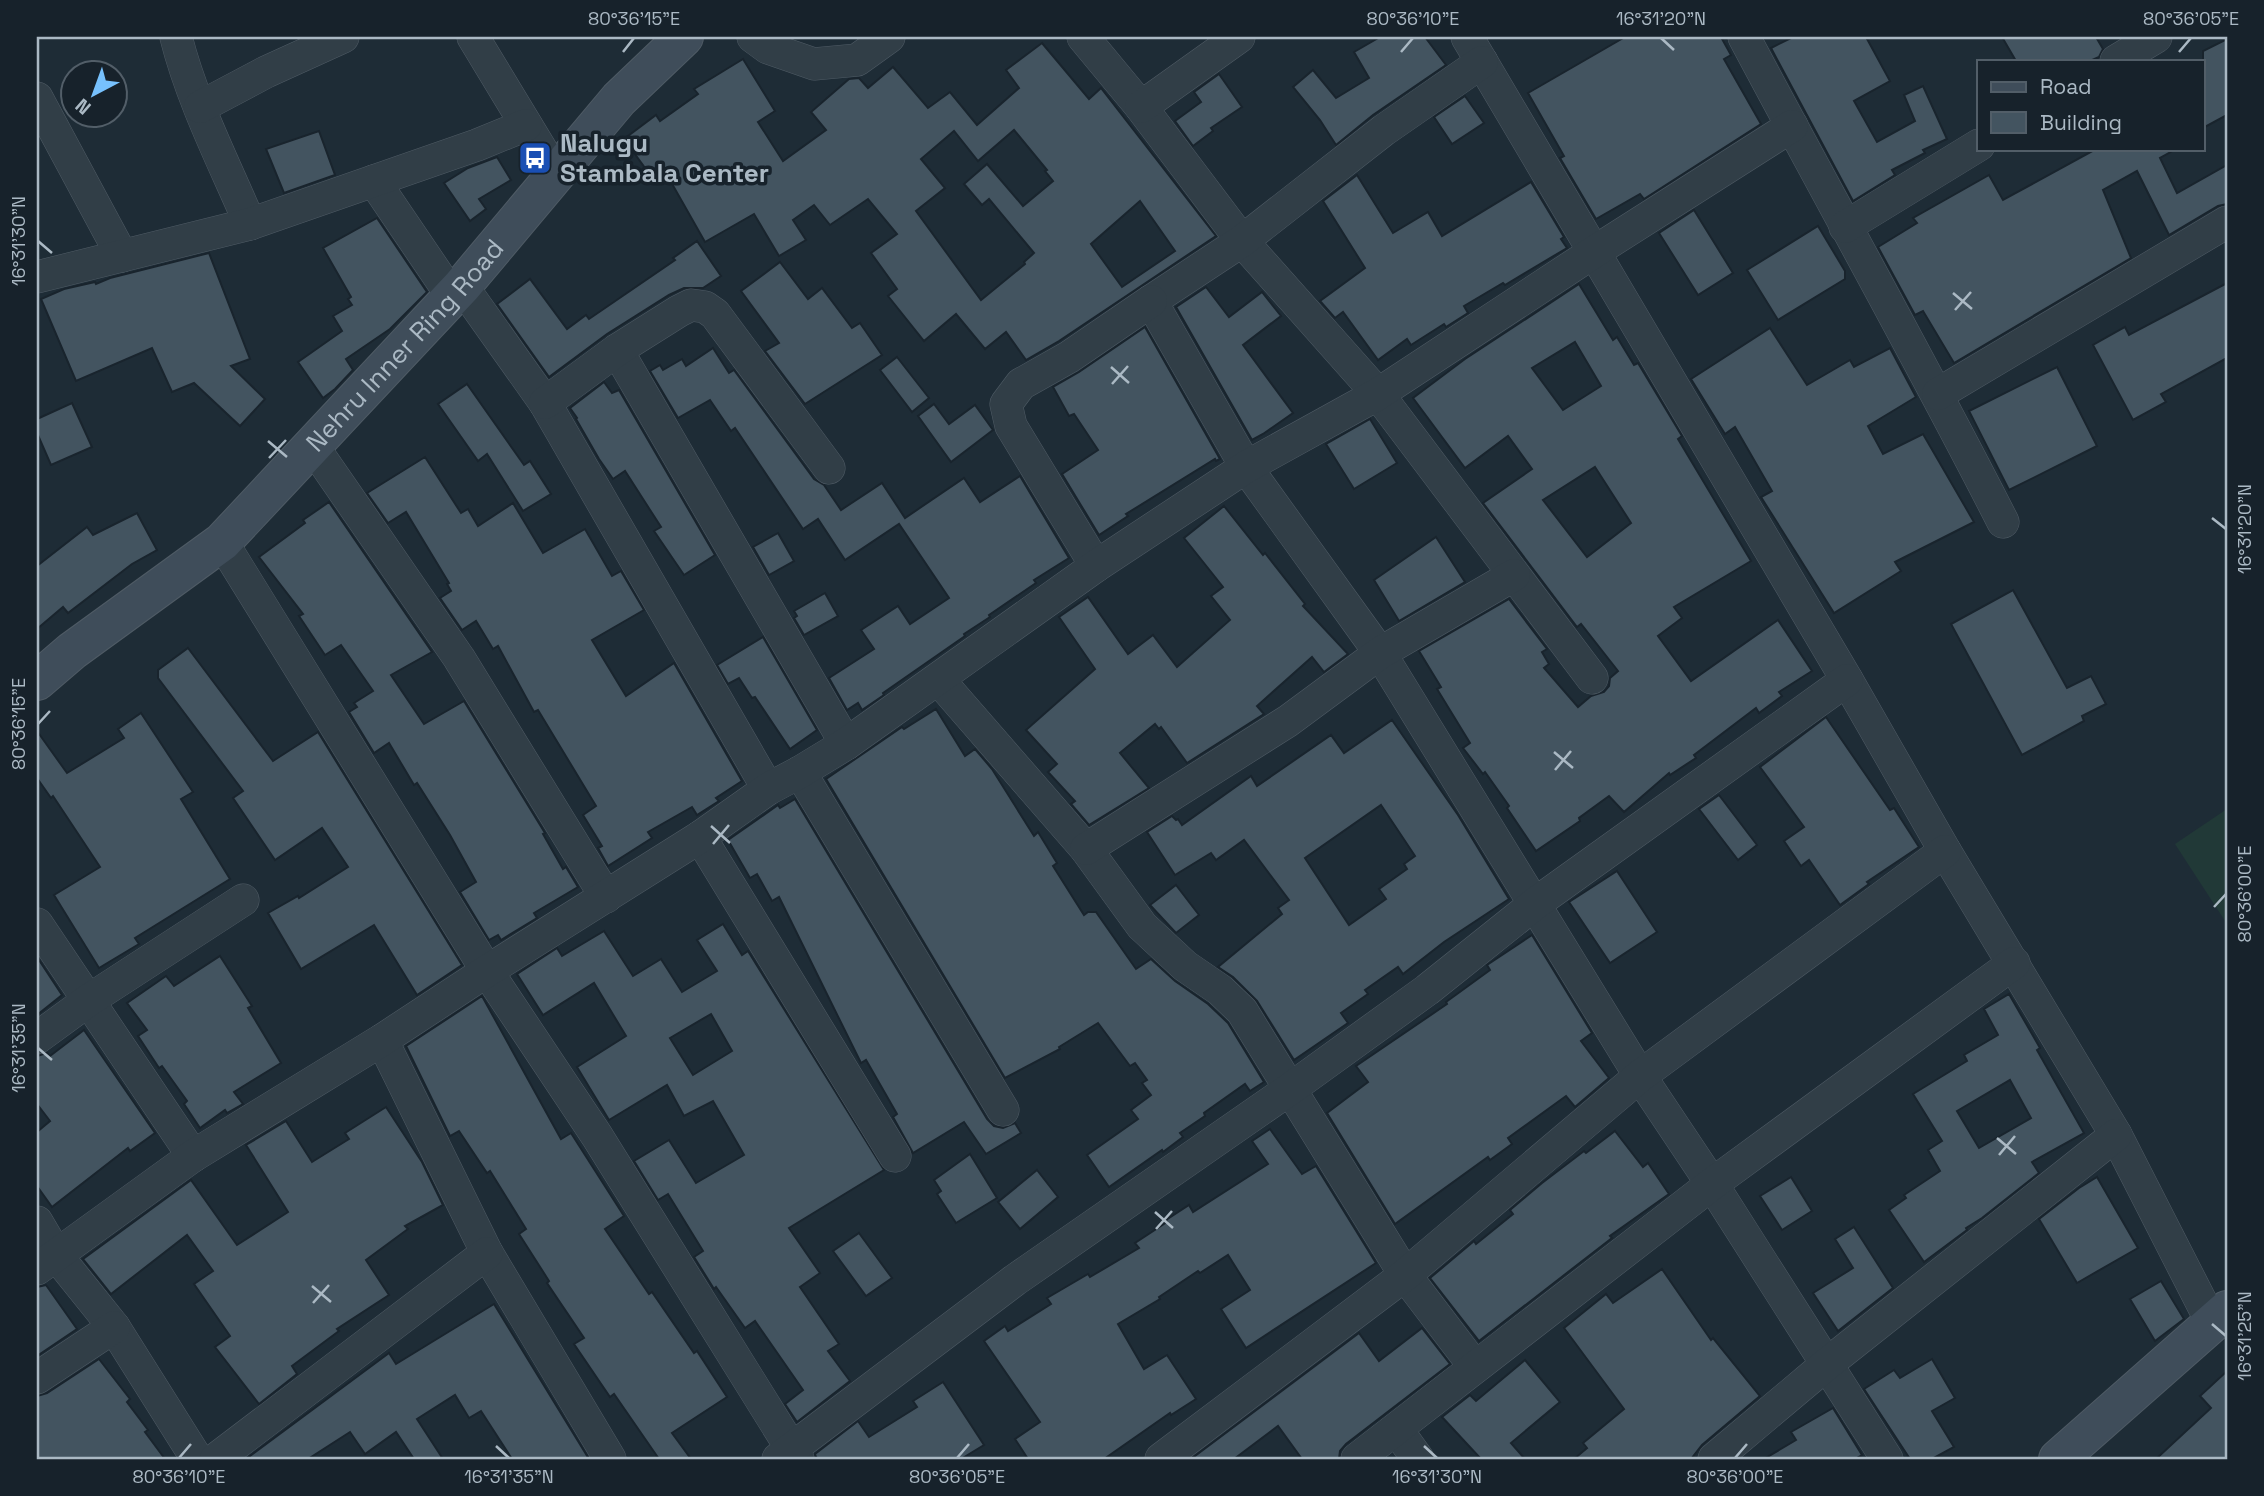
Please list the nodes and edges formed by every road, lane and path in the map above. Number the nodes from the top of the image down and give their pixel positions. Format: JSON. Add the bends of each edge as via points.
{"nodes":[{"id":1,"x":176,"y":37,"type":"edge"},
{"id":2,"x":343,"y":37,"type":"edge"},
{"id":3,"x":473,"y":37,"type":"edge"},
{"id":4,"x":684,"y":37,"type":"edge"},
{"id":5,"x":753,"y":37,"type":"edge"},
{"id":6,"x":889,"y":37,"type":"edge"},
{"id":7,"x":1083,"y":37,"type":"edge"},
{"id":8,"x":1239,"y":37,"type":"edge"},
{"id":9,"x":1745,"y":37,"type":"edge"},
{"id":10,"x":2156,"y":37,"type":"edge"},
{"id":11,"x":1474,"y":49,"type":"edge"},
{"id":12,"x":2118,"y":60,"type":"edge"},
{"id":13,"x":37,"y":98,"type":"edge"},
{"id":14,"x":200,"y":107,"type":"junction"},
{"id":15,"x":1141,"y":107,"type":"junction"},
{"id":16,"x":526,"y":125,"type":"junction"},
{"id":17,"x":1792,"y":126,"type":"junction"},
{"id":18,"x":1977,"y":146,"type":"edge"},
{"id":19,"x":556,"y":174,"type":"junction"},
{"id":20,"x":374,"y":181,"type":"junction"},
{"id":21,"x":2227,"y":222,"type":"edge"},
{"id":22,"x":250,"y":224,"type":"junction"},
{"id":23,"x":1845,"y":227,"type":"junction"},
{"id":24,"x":1242,"y":241,"type":"junction"},
{"id":25,"x":1594,"y":252,"type":"junction"},
{"id":26,"x":122,"y":256,"type":"junction"},
{"id":27,"x":37,"y":277,"type":"edge"},
{"id":28,"x":457,"y":291,"type":"junction"},
{"id":29,"x":1151,"y":301,"type":"junction"},
{"id":30,"x":617,"y":349,"type":"junction"},
{"id":31,"x":1378,"y":394,"type":"junction"},
{"id":32,"x":1938,"y":394,"type":"junction"},
{"id":33,"x":545,"y":403,"type":"junction"},
{"id":34,"x":312,"y":445,"type":"junction"},
{"id":35,"x":1246,"y":467,"type":"junction"},
{"id":36,"x":829,"y":468,"type":"dead end"},
{"id":37,"x":2003,"y":522,"type":"dead end"},
{"id":38,"x":222,"y":542,"type":"junction"},
{"id":39,"x":1096,"y":566,"type":"junction"},
{"id":40,"x":1514,"y":575,"type":"junction"},
{"id":41,"x":1380,"y":653,"type":"junction"},
{"id":42,"x":1592,"y":678,"type":"dead end"},
{"id":43,"x":939,"y":680,"type":"junction"},
{"id":44,"x":1847,"y":680,"type":"junction"},
{"id":45,"x":37,"y":681,"type":"edge"},
{"id":46,"x":846,"y":744,"type":"junction"},
{"id":47,"x":800,"y":772,"type":"junction"},
{"id":48,"x":768,"y":789,"type":"junction"},
{"id":49,"x":700,"y":836,"type":"junction"},
{"id":50,"x":1086,"y":849,"type":"junction"},
{"id":51,"x":1945,"y":851,"type":"junction"},
{"id":52,"x":606,"y":897,"type":"junction"},
{"id":53,"x":243,"y":900,"type":"dead end"},
{"id":54,"x":1536,"y":904,"type":"junction"},
{"id":55,"x":37,"y":924,"type":"edge"},
{"id":56,"x":2014,"y":963,"type":"junction"},
{"id":57,"x":487,"y":971,"type":"junction"},
{"id":58,"x":89,"y":1000,"type":"junction"},
{"id":59,"x":37,"y":1038,"type":"edge"},
{"id":60,"x":382,"y":1040,"type":"junction"},
{"id":61,"x":1640,"y":1076,"type":"junction"},
{"id":62,"x":1290,"y":1089,"type":"junction"},
{"id":63,"x":1003,"y":1110,"type":"dead end"},
{"id":64,"x":2116,"y":1135,"type":"junction"},
{"id":65,"x":193,"y":1156,"type":"junction"},
{"id":66,"x":895,"y":1156,"type":"dead end"},
{"id":67,"x":1712,"y":1184,"type":"junction"},
{"id":68,"x":37,"y":1222,"type":"edge"},
{"id":69,"x":487,"y":1253,"type":"junction"},
{"id":70,"x":47,"y":1262,"type":"edge"},
{"id":71,"x":1405,"y":1275,"type":"junction"},
{"id":72,"x":2220,"y":1316,"type":"edge"},
{"id":73,"x":114,"y":1327,"type":"junction"},
{"id":74,"x":1827,"y":1364,"type":"junction"},
{"id":75,"x":1475,"y":1367,"type":"junction"},
{"id":76,"x":37,"y":1378,"type":"edge"},
{"id":77,"x":1397,"y":1430,"type":"junction"},
{"id":78,"x":789,"y":1455,"type":"edge"},
{"id":79,"x":197,"y":1459,"type":"edge"},
{"id":80,"x":216,"y":1459,"type":"edge"},
{"id":81,"x":610,"y":1459,"type":"edge"},
{"id":82,"x":1161,"y":1459,"type":"edge"},
{"id":83,"x":1357,"y":1459,"type":"edge"},
{"id":84,"x":1418,"y":1459,"type":"edge"},
{"id":85,"x":1714,"y":1459,"type":"edge"},
{"id":86,"x":1887,"y":1459,"type":"edge"},
{"id":87,"x":2058,"y":1459,"type":"edge"}],
"edges":[{"from":1,"to":14,"type":"street"},
{"from":2,"to":14,"type":"street"},
{"from":3,"to":16,"type":"street"},
{"from":4,"to":19,"type":"street","name":"Nehru Inner Ring Road","via":[[619,99]]},
{"from":5,"to":6,"type":"street","via":[[768,48],[814,64],[857,60]]},
{"from":7,"to":15,"type":"street"},
{"from":8,"to":15,"type":"street"},
{"from":9,"to":17,"type":"street"},
{"from":10,"to":12,"type":"street"},
{"from":11,"to":24,"type":"street","via":[[1384,131]]},
{"from":11,"to":25,"type":"street"},
{"from":13,"to":26,"type":"street"},
{"from":14,"to":22,"type":"street"},
{"from":15,"to":24,"type":"street"},
{"from":16,"to":19,"type":"street"},
{"from":16,"to":20,"type":"street"},
{"from":17,"to":23,"type":"street"},
{"from":17,"to":25,"type":"street"},
{"from":18,"to":23,"type":"street"},
{"from":19,"to":28,"type":"street","name":"Nehru Inner Ring Road"},
{"from":20,"to":22,"type":"street"},
{"from":20,"to":28,"type":"street"},
{"from":21,"to":32,"type":"street"},
{"from":22,"to":26,"type":"street"},
{"from":23,"to":32,"type":"street"},
{"from":24,"to":29,"type":"street"},
{"from":24,"to":31,"type":"street"},
{"from":25,"to":31,"type":"street"},
{"from":25,"to":44,"type":"street"},
{"from":26,"to":27,"type":"street"},
{"from":28,"to":33,"type":"street"},
{"from":28,"to":34,"type":"street","name":"Nehru Inner Ring Road"},
{"from":29,"to":35,"type":"street"},
{"from":29,"to":39,"type":"street","via":[[1021,384],[1006,404],[1011,426]]},
{"from":30,"to":33,"type":"street"},
{"from":30,"to":36,"type":"street","via":[[678,310],[691,305],[705,307],[715,314]]},
{"from":30,"to":46,"type":"street"},
{"from":31,"to":35,"type":"street"},
{"from":31,"to":40,"type":"street"},
{"from":32,"to":37,"type":"street"},
{"from":33,"to":48,"type":"street"},
{"from":34,"to":38,"type":"street","name":"Nehru Inner Ring Road"},
{"from":34,"to":52,"type":"street","via":[[458,658]]},
{"from":35,"to":39,"type":"street"},
{"from":35,"to":41,"type":"street"},
{"from":38,"to":45,"type":"street","name":"Nehru Inner Ring Road"},
{"from":38,"to":57,"type":"street"},
{"from":39,"to":43,"type":"street"},
{"from":40,"to":41,"type":"street"},
{"from":40,"to":42,"type":"street"},
{"from":41,"to":50,"type":"street","via":[[1288,721]]},
{"from":41,"to":54,"type":"street"},
{"from":43,"to":46,"type":"street"},
{"from":43,"to":50,"type":"street"},
{"from":44,"to":51,"type":"street"},
{"from":44,"to":54,"type":"street"},
{"from":46,"to":47,"type":"street"},
{"from":47,"to":48,"type":"street"},
{"from":47,"to":63,"type":"street"},
{"from":48,"to":49,"type":"street"},
{"from":49,"to":52,"type":"street"},
{"from":49,"to":66,"type":"street"},
{"from":50,"to":62,"type":"street","via":[[1142,926],[1242,1011]]},
{"from":51,"to":56,"type":"street"},
{"from":51,"to":61,"type":"street"},
{"from":52,"to":57,"type":"street"},
{"from":53,"to":58,"type":"street"},
{"from":54,"to":61,"type":"street"},
{"from":54,"to":62,"type":"street"},
{"from":55,"to":58,"type":"street"},
{"from":56,"to":64,"type":"street"},
{"from":56,"to":67,"type":"street"},
{"from":57,"to":60,"type":"street"},
{"from":57,"to":78,"type":"street","via":[[597,1136]]},
{"from":58,"to":59,"type":"street"},
{"from":58,"to":65,"type":"street"},
{"from":60,"to":65,"type":"street"},
{"from":60,"to":69,"type":"street"},
{"from":61,"to":67,"type":"street"},
{"from":61,"to":71,"type":"street"},
{"from":62,"to":71,"type":"street"},
{"from":62,"to":78,"type":"street","via":[[1015,1280]]},
{"from":64,"to":72,"type":"street"},
{"from":64,"to":74,"type":"street"},
{"from":65,"to":70,"type":"street"},
{"from":67,"to":74,"type":"street"},
{"from":67,"to":75,"type":"street"},
{"from":68,"to":70,"type":"street"},
{"from":69,"to":80,"type":"street"},
{"from":69,"to":81,"type":"street"},
{"from":70,"to":73,"type":"street"},
{"from":71,"to":75,"type":"street"},
{"from":71,"to":82,"type":"street"},
{"from":72,"to":87,"type":"street"},
{"from":73,"to":76,"type":"street"},
{"from":73,"to":79,"type":"street"},
{"from":74,"to":85,"type":"street"},
{"from":74,"to":86,"type":"street"},
{"from":75,"to":77,"type":"street"},
{"from":77,"to":83,"type":"street"},
{"from":77,"to":84,"type":"street"}]}
